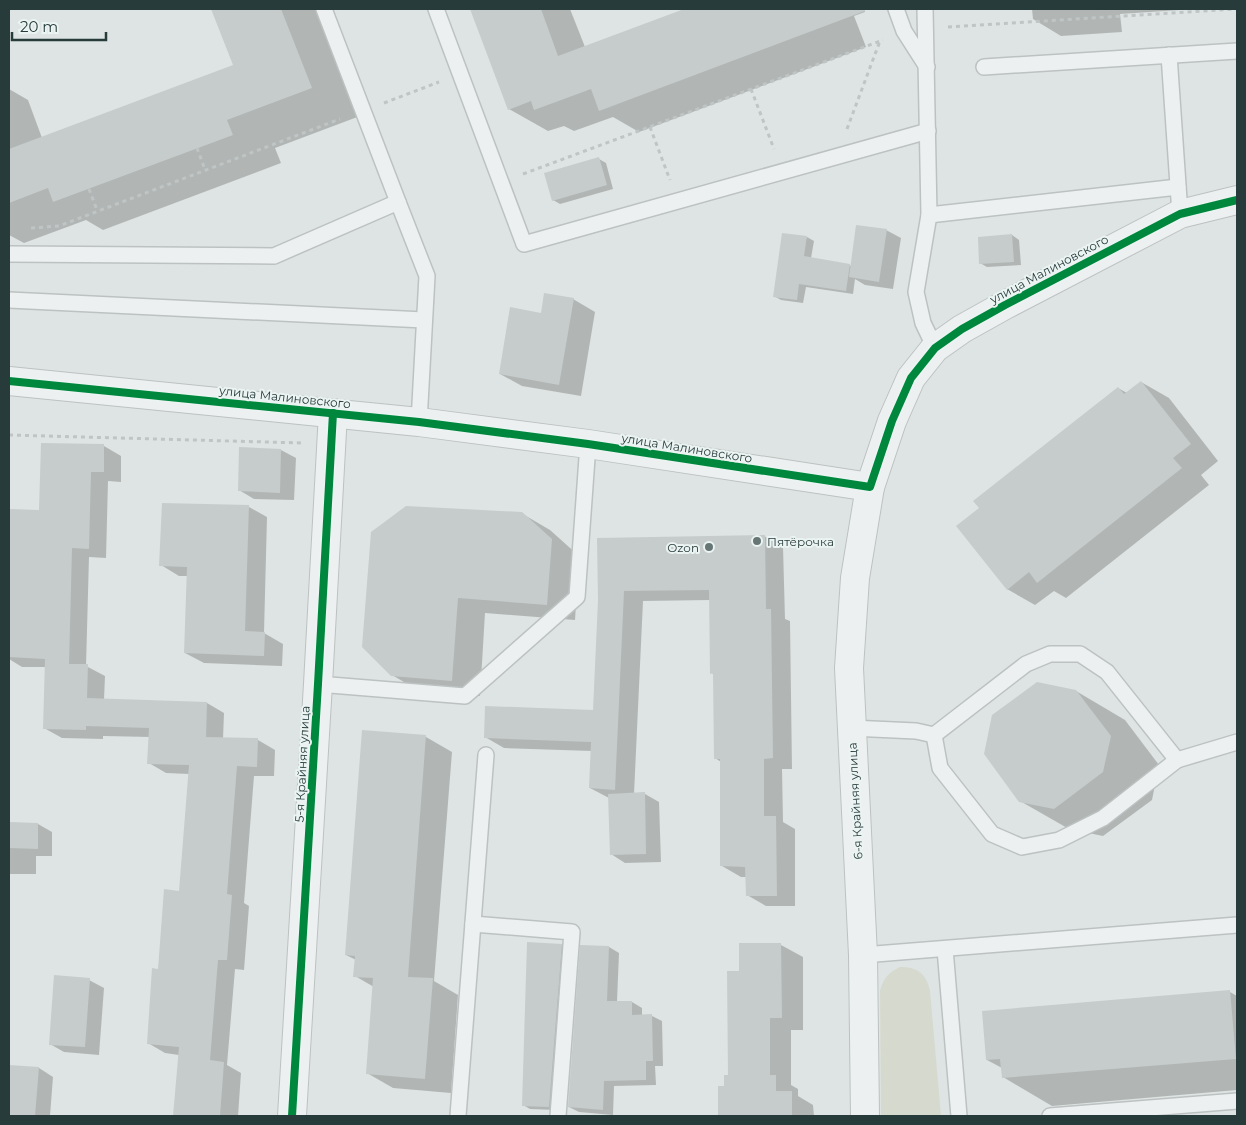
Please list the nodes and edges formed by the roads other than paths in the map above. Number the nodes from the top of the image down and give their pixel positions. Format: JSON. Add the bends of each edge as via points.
{"nodes":[{"id":1,"x":324,"y":9,"type":"edge"},
{"id":2,"x":436,"y":9,"type":"edge"},
{"id":3,"x":896,"y":9,"type":"edge"},
{"id":4,"x":925,"y":9,"type":"edge"},
{"id":5,"x":1237,"y":51,"type":"edge"},
{"id":6,"x":1169,"y":55,"type":"junction"},
{"id":7,"x":927,"y":67,"type":"junction"},
{"id":8,"x":984,"y":67,"type":"dead end"},
{"id":9,"x":928,"y":131,"type":"junction"},
{"id":10,"x":1178,"y":187,"type":"junction"},
{"id":11,"x":1237,"y":200,"type":"edge"},
{"id":12,"x":398,"y":202,"type":"junction"},
{"id":13,"x":1180,"y":214,"type":"junction"},
{"id":14,"x":929,"y":215,"type":"junction"},
{"id":15,"x":9,"y":254,"type":"edge"},
{"id":16,"x":9,"y":300,"type":"edge"},
{"id":17,"x":424,"y":320,"type":"junction"},
{"id":18,"x":935,"y":348,"type":"junction"},
{"id":19,"x":9,"y":381,"type":"edge"},
{"id":20,"x":333,"y":413,"type":"junction"},
{"id":21,"x":419,"y":422,"type":"junction"},
{"id":22,"x":588,"y":444,"type":"junction"},
{"id":23,"x":870,"y":487,"type":"junction"},
{"id":24,"x":318,"y":684,"type":"junction"},
{"id":25,"x":851,"y":728,"type":"junction"},
{"id":26,"x":934,"y":735,"type":"junction"},
{"id":27,"x":1237,"y":742,"type":"edge"},
{"id":28,"x":486,"y":755,"type":"dead end"},
{"id":29,"x":1177,"y":760,"type":"junction"},
{"id":30,"x":473,"y":924,"type":"junction"},
{"id":31,"x":1237,"y":925,"type":"edge"},
{"id":32,"x":945,"y":949,"type":"junction"},
{"id":33,"x":863,"y":955,"type":"junction"},
{"id":34,"x":1237,"y":1101,"type":"edge"},
{"id":35,"x":292,"y":1116,"type":"edge"},
{"id":36,"x":458,"y":1116,"type":"edge"},
{"id":37,"x":558,"y":1116,"type":"edge"},
{"id":38,"x":865,"y":1116,"type":"edge"},
{"id":39,"x":959,"y":1116,"type":"edge"},
{"id":40,"x":1050,"y":1116,"type":"edge"}],
"edges":[{"from":1,"to":12,"type":"lane"},
{"from":2,"to":9,"type":"lane","via":[[524,244]]},
{"from":3,"to":7,"type":"lane","via":[[904,31]]},
{"from":4,"to":7,"type":"lane"},
{"from":5,"to":6,"type":"lane"},
{"from":6,"to":8,"type":"lane"},
{"from":6,"to":10,"type":"lane"},
{"from":7,"to":9,"type":"lane"},
{"from":9,"to":14,"type":"lane"},
{"from":10,"to":13,"type":"lane"},
{"from":10,"to":14,"type":"lane"},
{"from":11,"to":13,"type":"street","name":"улица Малиновского"},
{"from":12,"to":15,"type":"lane","via":[[274,256]]},
{"from":12,"to":17,"type":"lane","via":[[427,276]]},
{"from":13,"to":18,"type":"street","name":"улица Малиновского","via":[[996,310]]},
{"from":14,"to":18,"type":"lane","via":[[916,292],[923,323]]},
{"from":16,"to":17,"type":"lane"},
{"from":17,"to":21,"type":"lane"},
{"from":18,"to":23,"type":"street","name":"улица Малиновского","via":[[910,378]]},
{"from":19,"to":20,"type":"street","name":"улица Малиновского"},
{"from":20,"to":21,"type":"street","name":"улица Малиновского"},
{"from":20,"to":24,"type":"street","name":"5-я Крайняя улица"},
{"from":21,"to":22,"type":"street","name":"улица Малиновского"},
{"from":22,"to":23,"type":"street","name":"улица Малиновского"},
{"from":22,"to":24,"type":"lane","via":[[577,597],[466,696]]},
{"from":23,"to":25,"type":"street","name":"6-я Крайняя улица","via":[[855,578],[849,668]]},
{"from":24,"to":35,"type":"street","name":"5-я Крайняя улица"},
{"from":25,"to":26,"type":"lane"},
{"from":25,"to":33,"type":"street","name":"6-я Крайняя улица"},
{"from":26,"to":29,"type":"lane","via":[[1026,664],[1050,654],[1080,654],[1107,672]]},
{"from":26,"to":29,"type":"lane","via":[[940,768],[951,782],[992,834],[1022,847],[1059,840],[1103,818]]},
{"from":27,"to":29,"type":"lane"},
{"from":28,"to":30,"type":"lane"},
{"from":30,"to":36,"type":"lane"},
{"from":30,"to":37,"type":"lane","via":[[572,932]]},
{"from":31,"to":32,"type":"lane"},
{"from":32,"to":33,"type":"lane"},
{"from":32,"to":39,"type":"lane"},
{"from":33,"to":38,"type":"street","name":"6-я Крайняя улица"},
{"from":34,"to":40,"type":"lane"}]}
